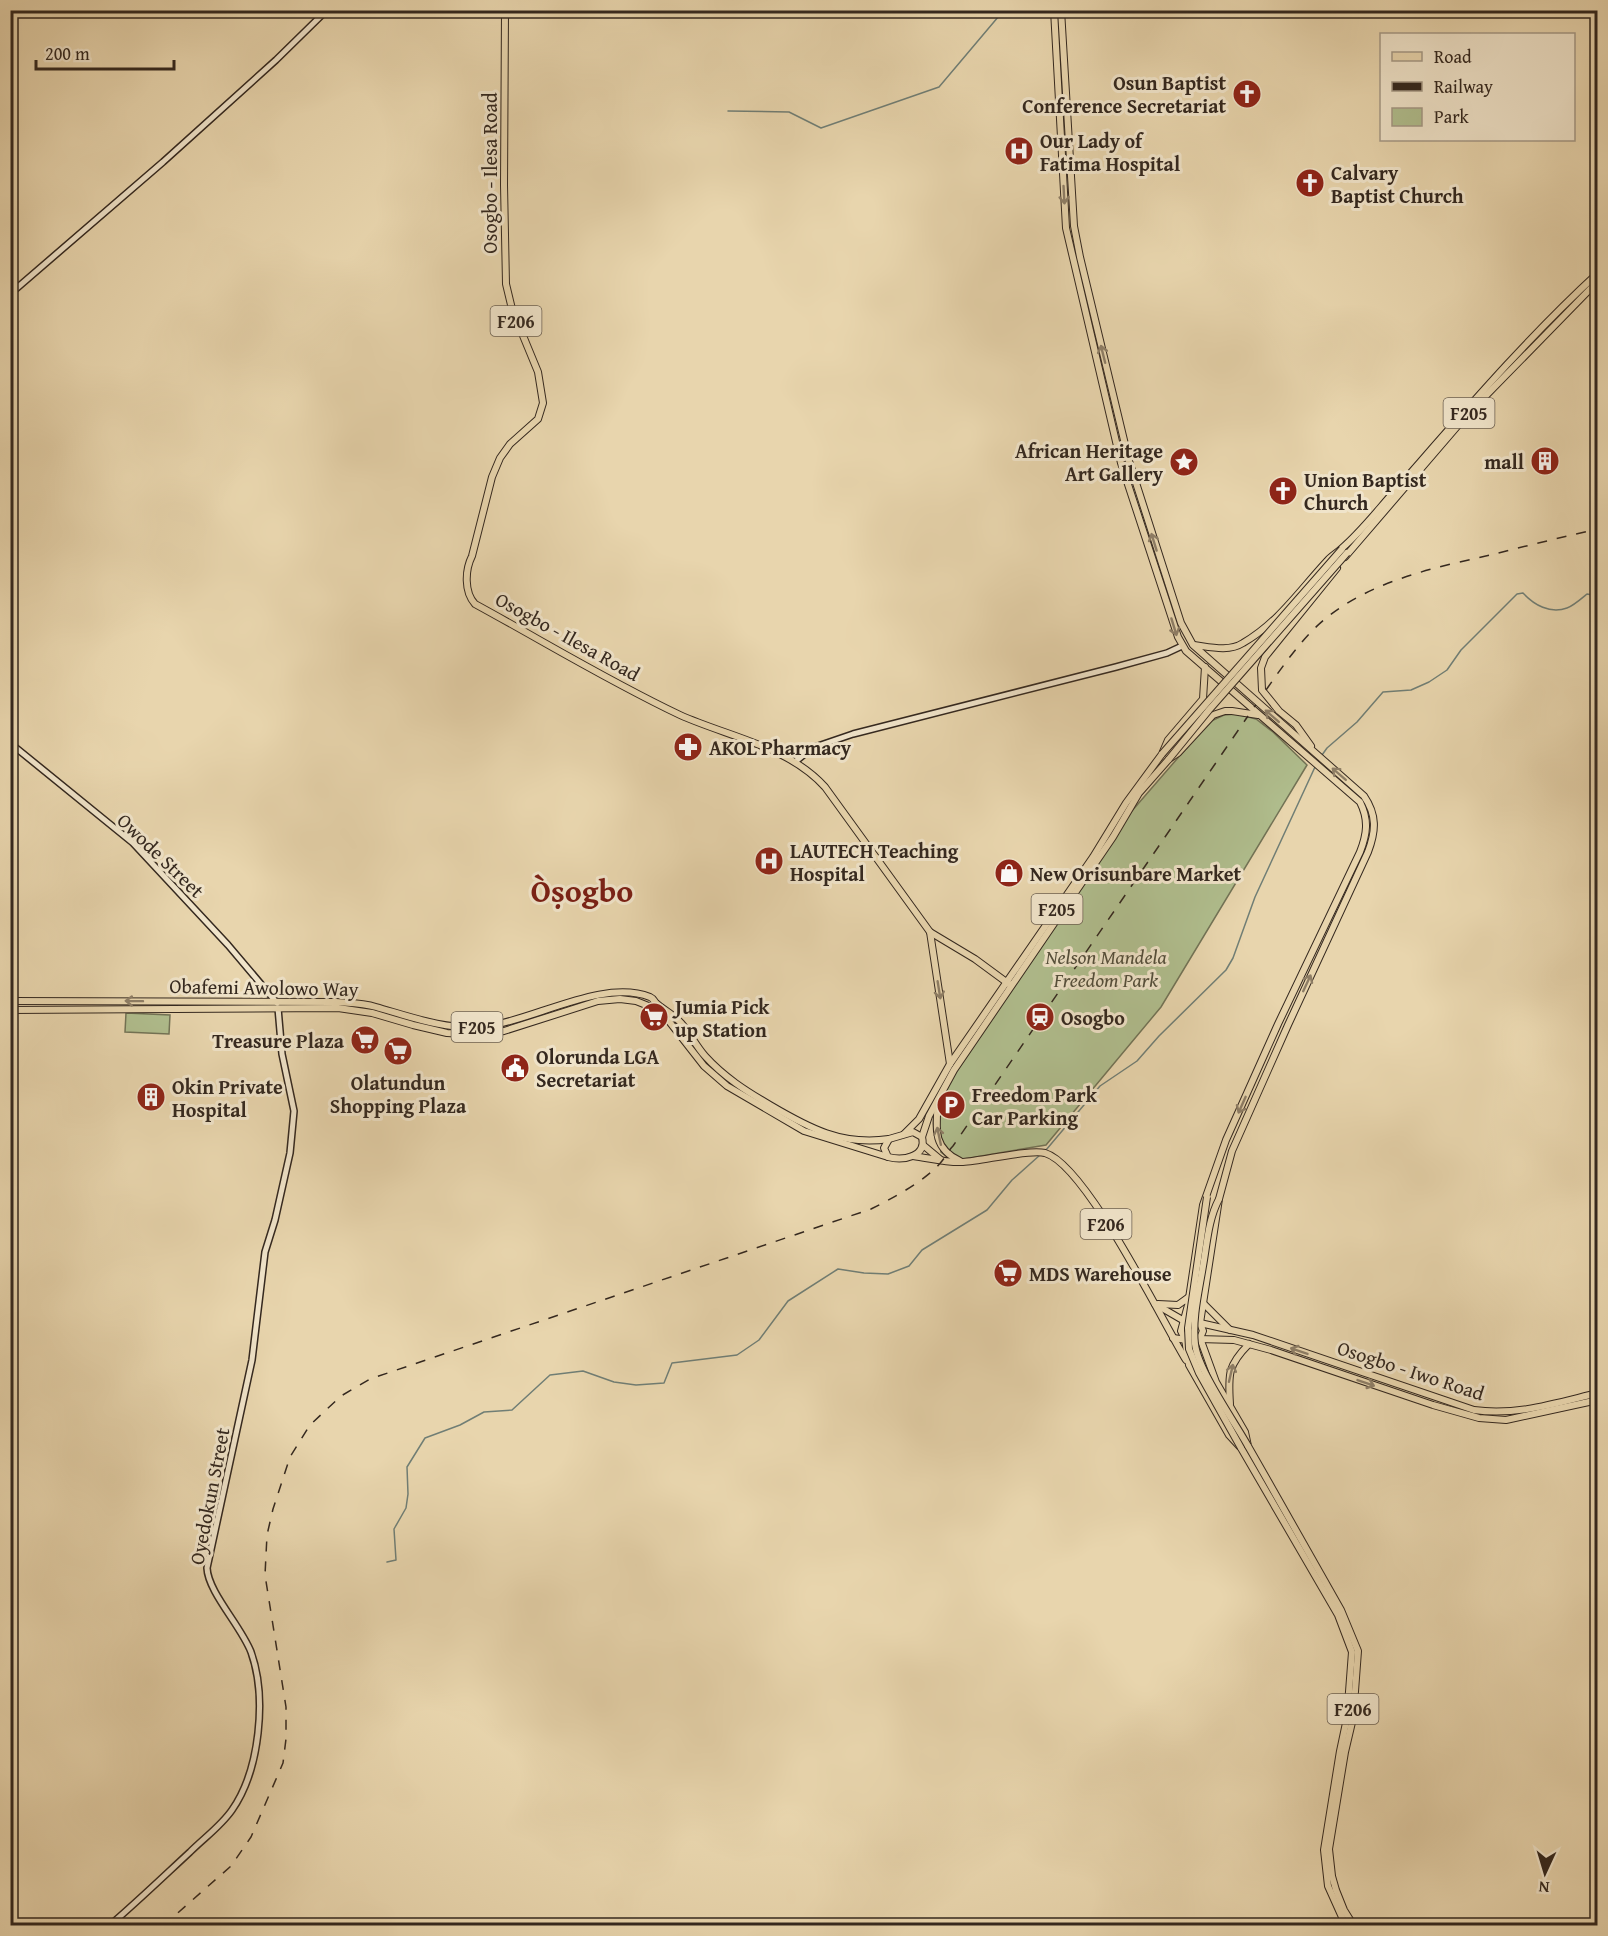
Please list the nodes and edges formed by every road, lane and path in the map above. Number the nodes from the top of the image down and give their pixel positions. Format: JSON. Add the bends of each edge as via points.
{"nodes":[{"id":1,"x":327,"y":10,"type":"edge"},
{"id":2,"x":505,"y":10,"type":"edge"},
{"id":3,"x":1054,"y":10,"type":"edge"},
{"id":4,"x":1061,"y":10,"type":"edge"},
{"id":5,"x":1598,"y":273,"type":"edge"},
{"id":6,"x":1594,"y":282,"type":"edge"},
{"id":7,"x":10,"y":294,"type":"edge"},
{"id":8,"x":1345,"y":551,"type":"junction"},
{"id":9,"x":1193,"y":645,"type":"junction"},
{"id":10,"x":1182,"y":646,"type":"junction"},
{"id":11,"x":1205,"y":667,"type":"junction"},
{"id":12,"x":1258,"y":715,"type":"junction"},
{"id":13,"x":10,"y":743,"type":"edge"},
{"id":14,"x":1162,"y":753,"type":"junction"},
{"id":15,"x":1314,"y":756,"type":"junction"},
{"id":16,"x":1169,"y":759,"type":"junction"},
{"id":17,"x":796,"y":761,"type":"junction"},
{"id":18,"x":930,"y":932,"type":"junction"},
{"id":19,"x":1010,"y":984,"type":"junction"},
{"id":20,"x":10,"y":1001,"type":"edge"},
{"id":21,"x":277,"y":1004,"type":"junction"},
{"id":22,"x":10,"y":1010,"type":"edge"},
{"id":23,"x":950,"y":1064,"type":"junction"},
{"id":24,"x":1255,"y":1077,"type":"junction"},
{"id":25,"x":1263,"y":1080,"type":"junction"},
{"id":26,"x":939,"y":1097,"type":"junction"},
{"id":27,"x":904,"y":1134,"type":"junction"},
{"id":28,"x":922,"y":1137,"type":"junction"},
{"id":29,"x":889,"y":1139,"type":"junction"},
{"id":30,"x":923,"y":1145,"type":"junction"},
{"id":31,"x":913,"y":1156,"type":"junction"},
{"id":32,"x":888,"y":1157,"type":"junction"},
{"id":33,"x":942,"y":1160,"type":"junction"},
{"id":34,"x":963,"y":1162,"type":"junction"},
{"id":35,"x":1207,"y":1197,"type":"junction"},
{"id":36,"x":1219,"y":1199,"type":"junction"},
{"id":37,"x":1189,"y":1296,"type":"junction"},
{"id":38,"x":1155,"y":1304,"type":"junction"},
{"id":39,"x":1188,"y":1305,"type":"junction"},
{"id":40,"x":1203,"y":1306,"type":"junction"},
{"id":41,"x":1185,"y":1322,"type":"junction"},
{"id":42,"x":1200,"y":1323,"type":"junction"},
{"id":43,"x":1231,"y":1330,"type":"junction"},
{"id":44,"x":1173,"y":1338,"type":"junction"},
{"id":45,"x":1200,"y":1338,"type":"junction"},
{"id":46,"x":1185,"y":1339,"type":"junction"},
{"id":47,"x":1249,"y":1344,"type":"junction"},
{"id":48,"x":1189,"y":1365,"type":"junction"},
{"id":49,"x":1598,"y":1393,"type":"edge"},
{"id":50,"x":1598,"y":1400,"type":"edge"},
{"id":51,"x":1231,"y":1407,"type":"junction"},
{"id":52,"x":1248,"y":1446,"type":"junction"},
{"id":53,"x":1241,"y":1448,"type":"junction"},
{"id":54,"x":109,"y":1926,"type":"edge"},
{"id":55,"x":1346,"y":1926,"type":"edge"},
{"id":56,"x":1354,"y":1926,"type":"edge"}],
"edges":[{"from":1,"to":7,"type":"street","via":[[170,156]]},
{"from":2,"to":17,"type":"main road","name":"Osogbo - Ilesa Road","number":"F206","via":[[506,284],[538,372],[543,403],[538,419],[504,452],[496,467],[468,565],[469,595],[476,604],[645,698]]},
{"from":3,"to":10,"type":"main road","one_way":true,"via":[[1066,228],[1121,463]]},
{"from":9,"to":4,"type":"main road","one_way":true,"via":[[1181,622],[1129,461],[1080,257],[1072,203]]},
{"from":5,"to":6,"type":"main road","number":"F205"},
{"from":6,"to":8,"type":"main road","number":"F205"},
{"from":6,"to":8,"type":"main road","number":"F205","via":[[1470,404]]},
{"from":8,"to":9,"type":"main road","via":[[1329,558],[1271,624],[1242,644],[1219,648]]},
{"from":8,"to":14,"type":"main road","number":"F205","bridge":true,"via":[[1285,612]]},
{"from":8,"to":15,"type":"main road","via":[[1324,585],[1265,657],[1261,668],[1263,690],[1296,725]]},
{"from":8,"to":16,"type":"main road","number":"F205","bridge":true},
{"from":15,"to":9,"type":"main road","one_way":true},
{"from":10,"to":11,"type":"main road"},
{"from":10,"to":17,"type":"street","via":[[1116,667],[853,734],[812,748]]},
{"from":11,"to":12,"type":"main road"},
{"from":11,"to":14,"type":"main road","via":[[1203,699],[1168,740]]},
{"from":12,"to":15,"type":"main road"},
{"from":12,"to":16,"type":"main road","via":[[1218,712]]},
{"from":13,"to":21,"type":"street","name":"Owode Street","via":[[134,843]]},
{"from":14,"to":19,"type":"main road","number":"F205"},
{"from":15,"to":24,"type":"main road","via":[[1319,766],[1359,802],[1367,828],[1360,852]]},
{"from":25,"to":15,"type":"main road","one_way":true,"via":[[1368,852],[1375,828],[1364,796]]},
{"from":16,"to":19,"type":"main road","via":[[1139,793],[1113,837]]},
{"from":17,"to":18,"type":"main road","name":"Osogbo - Ilesa Road","number":"F206","via":[[825,787]]},
{"from":18,"to":19,"type":"main road","number":"F206"},
{"from":18,"to":23,"type":"main road","name":"Osogbo - Ilesa Road","number":"F206","one_way":true},
{"from":19,"to":23,"type":"main road","number":"F205"},
{"from":19,"to":26,"type":"main road","number":"F205"},
{"from":21,"to":20,"type":"main road","name":"Obafemi Awolowo Way","number":"F205","one_way":true},
{"from":21,"to":22,"type":"main road","name":"Obafemi Awolowo Way","number":"F205","via":[[235,1010]]},
{"from":21,"to":29,"type":"main road","name":"Obafemi Awolowo Way","number":"F205","via":[[362,1004],[428,1022],[470,1028],[530,1016],[580,998],[632,993],[652,998],[677,1019],[703,1054],[730,1080],[805,1126],[853,1140]]},
{"from":21,"to":32,"type":"main road","name":"Obafemi Awolowo Way","number":"F205","via":[[363,1011],[447,1033],[480,1035],[598,1001],[629,999],[651,1007],[668,1020],[704,1066],[728,1086],[804,1131]]},
{"from":21,"to":54,"type":"street","name":"Oyedokun Street","via":[[294,1111],[290,1153],[265,1252],[252,1360],[207,1568],[211,1584],[245,1640],[256,1669],[256,1744],[240,1796],[223,1822]]},
{"from":23,"to":27,"type":"main road","number":"F205","via":[[919,1119]]},
{"from":24,"to":25,"type":"main road"},
{"from":24,"to":35,"type":"main road","one_way":true,"via":[[1226,1140]]},
{"from":25,"to":36,"type":"main road","via":[[1232,1151]]},
{"from":26,"to":28,"type":"main road","number":"F205"},
{"from":34,"to":26,"type":"main road","one_way":true,"via":[[941,1147],[936,1124]]},
{"from":27,"to":28,"type":"main road","number":"F205","via":[[913,1132]]},
{"from":27,"to":29,"type":"main road","number":"F205"},
{"from":28,"to":30,"type":"main road"},
{"from":29,"to":32,"type":"main road","via":[[884,1148]]},
{"from":30,"to":31,"type":"main road"},
{"from":30,"to":33,"type":"main road"},
{"from":31,"to":32,"type":"main road","number":"F205"},
{"from":31,"to":33,"type":"main road","number":"F206"},
{"from":33,"to":34,"type":"main road","number":"F206"},
{"from":34,"to":38,"type":"main road","number":"F206","via":[[1043,1153],[1069,1170],[1088,1194]]},
{"from":35,"to":37,"type":"main road","via":[[1201,1212]]},
{"from":35,"to":53,"type":"main road","number":"F206","bridge":true,"via":[[1188,1328],[1189,1349]]},
{"from":36,"to":40,"type":"main road"},
{"from":36,"to":52,"type":"main road","number":"F206","bridge":true,"via":[[1212,1215],[1201,1282],[1195,1346],[1203,1368]]},
{"from":37,"to":38,"type":"main road","via":[[1178,1305]]},
{"from":37,"to":39,"type":"main road"},
{"from":38,"to":41,"type":"main road"},
{"from":38,"to":44,"type":"main road","number":"F206"},
{"from":39,"to":40,"type":"main road","via":[[1193,1309]]},
{"from":39,"to":41,"type":"main road"},
{"from":40,"to":42,"type":"main road"},
{"from":40,"to":43,"type":"main road"},
{"from":41,"to":42,"type":"main road"},
{"from":41,"to":46,"type":"main road","via":[[1181,1331]]},
{"from":42,"to":43,"type":"main road","name":"Osogbo - Iwo Road"},
{"from":42,"to":45,"type":"main road"},
{"from":49,"to":43,"type":"main road","name":"Osogbo - Iwo Road","one_way":true,"via":[[1511,1412],[1474,1410]]},
{"from":44,"to":46,"type":"main road"},
{"from":44,"to":48,"type":"main road","number":"F206"},
{"from":45,"to":46,"type":"main road"},
{"from":45,"to":47,"type":"main road","name":"Osogbo - Iwo Road"},
{"from":45,"to":51,"type":"main road"},
{"from":46,"to":48,"type":"main road"},
{"from":47,"to":50,"type":"main road","name":"Osogbo - Iwo Road","one_way":true,"via":[[1479,1418],[1506,1420]]},
{"from":51,"to":47,"type":"main road","one_way":true,"via":[[1229,1372],[1235,1358]]},
{"from":48,"to":53,"type":"main road","via":[[1229,1435]]},
{"from":51,"to":52,"type":"main road"},
{"from":52,"to":56,"type":"main road","number":"F206","via":[[1341,1610],[1358,1651],[1353,1718],[1329,1849],[1336,1890]]},
{"from":53,"to":55,"type":"main road","number":"F206","via":[[1338,1616],[1352,1652],[1347,1718],[1324,1850],[1328,1886]]}]}
